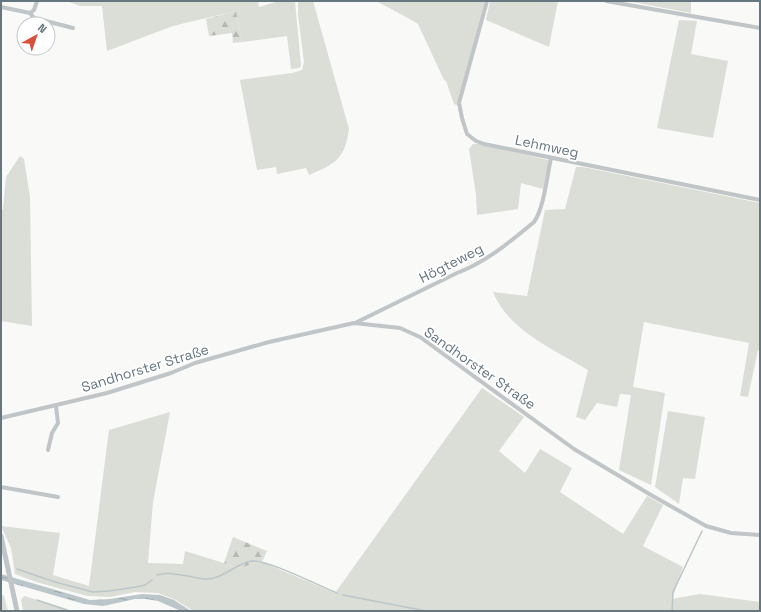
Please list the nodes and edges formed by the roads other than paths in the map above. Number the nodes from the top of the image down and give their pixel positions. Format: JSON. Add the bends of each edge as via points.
{"nodes":[{"id":1,"x":37,"y":1,"type":"edge"},
{"id":2,"x":487,"y":1,"type":"edge"},
{"id":3,"x":606,"y":1,"type":"edge"},
{"id":4,"x":1,"y":7,"type":"edge"},
{"id":5,"x":30,"y":13,"type":"junction"},
{"id":6,"x":73,"y":28,"type":"dead end"},
{"id":7,"x":760,"y":28,"type":"edge"},
{"id":8,"x":551,"y":158,"type":"junction"},
{"id":9,"x":760,"y":200,"type":"edge"},
{"id":10,"x":354,"y":323,"type":"junction"},
{"id":11,"x":56,"y":406,"type":"junction"},
{"id":12,"x":1,"y":418,"type":"edge"},
{"id":13,"x":48,"y":450,"type":"dead end"},
{"id":14,"x":1,"y":487,"type":"edge"},
{"id":15,"x":58,"y":497,"type":"dead end"},
{"id":16,"x":760,"y":535,"type":"edge"},
{"id":17,"x":1,"y":536,"type":"edge"},
{"id":18,"x":18,"y":611,"type":"edge"}],
"edges":[{"from":1,"to":5,"type":"street"},
{"from":2,"to":8,"type":"street","name":"Lehmweg","via":[[459,103],[465,129],[476,141]]},
{"from":3,"to":7,"type":"street"},
{"from":4,"to":5,"type":"street"},
{"from":5,"to":6,"type":"street","via":[[34,18]]},
{"from":8,"to":9,"type":"street","name":"Lehmweg"},
{"from":8,"to":10,"type":"street","name":"Högteweg","via":[[541,207],[534,222],[474,266]]},
{"from":10,"to":11,"type":"street","name":"Sandhorster Straße","via":[[269,342],[195,363],[107,393]]},
{"from":10,"to":16,"type":"street","name":"Sandhorster Straße","via":[[400,328],[420,337],[574,449],[651,495],[706,526],[731,533]]},
{"from":11,"to":12,"type":"street","name":"Sandhorster Straße"},
{"from":11,"to":13,"type":"street","via":[[58,423],[52,433]]},
{"from":14,"to":15,"type":"street"},
{"from":17,"to":18,"type":"street"}]}
